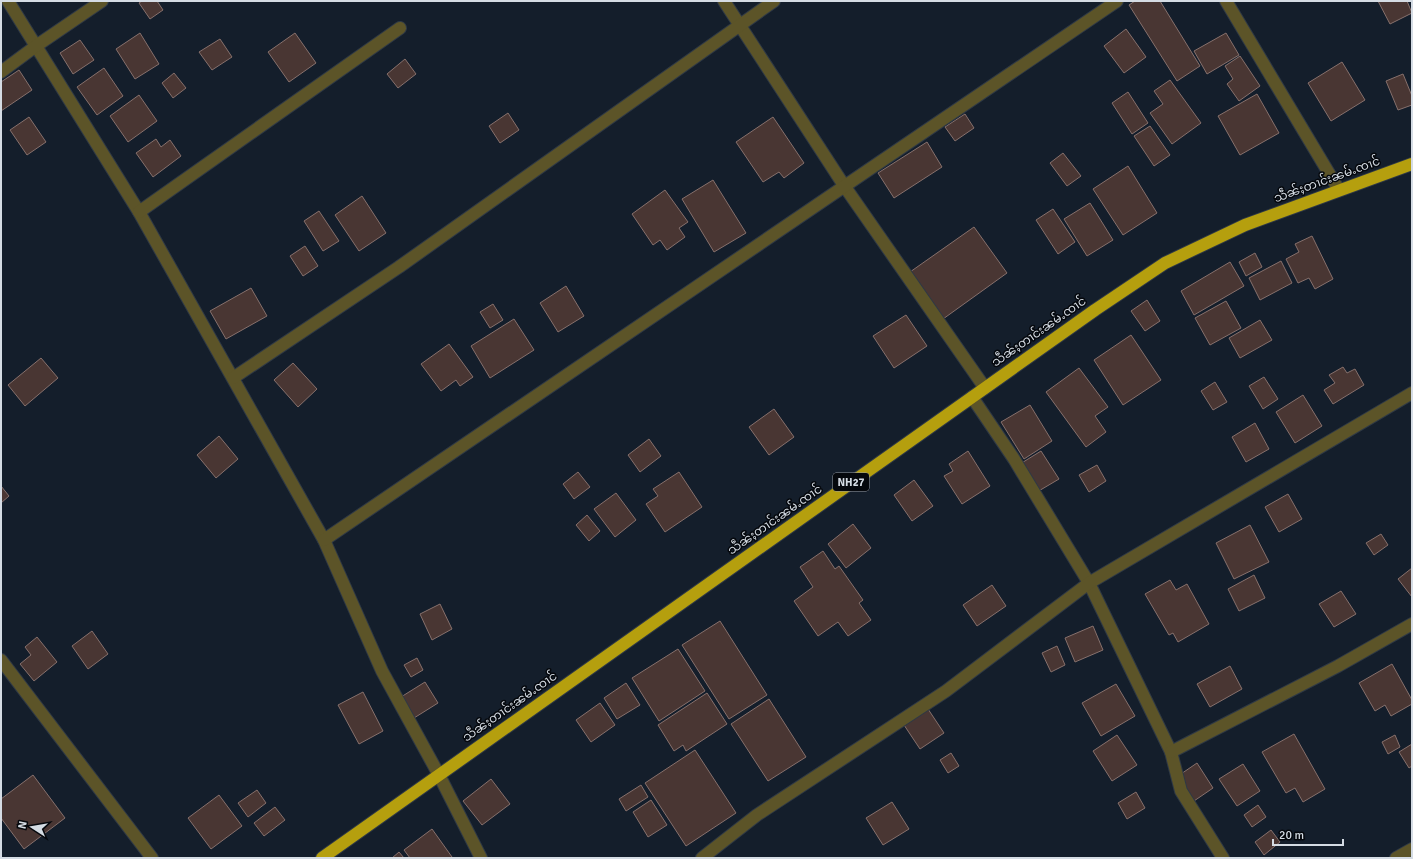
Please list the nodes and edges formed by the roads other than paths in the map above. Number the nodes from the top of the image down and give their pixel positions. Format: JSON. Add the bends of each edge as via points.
{"nodes":[{"id":1,"x":8,"y":1,"type":"edge"},
{"id":2,"x":102,"y":1,"type":"edge"},
{"id":3,"x":724,"y":1,"type":"edge"},
{"id":4,"x":774,"y":1,"type":"edge"},
{"id":5,"x":1117,"y":1,"type":"edge"},
{"id":6,"x":1226,"y":1,"type":"edge"},
{"id":7,"x":741,"y":24,"type":"junction"},
{"id":8,"x":400,"y":28,"type":"dead end"},
{"id":9,"x":36,"y":46,"type":"junction"},
{"id":10,"x":1,"y":72,"type":"edge"},
{"id":11,"x":1412,"y":164,"type":"edge"},
{"id":12,"x":845,"y":186,"type":"junction"},
{"id":13,"x":1338,"y":190,"type":"junction"},
{"id":14,"x":139,"y":212,"type":"junction"},
{"id":15,"x":233,"y":378,"type":"junction"},
{"id":16,"x":985,"y":388,"type":"junction"},
{"id":17,"x":1412,"y":393,"type":"edge"},
{"id":18,"x":972,"y":397,"type":"junction"},
{"id":19,"x":324,"y":540,"type":"junction"},
{"id":20,"x":1089,"y":583,"type":"junction"},
{"id":21,"x":1412,"y":624,"type":"edge"},
{"id":22,"x":1,"y":660,"type":"edge"},
{"id":23,"x":1171,"y":752,"type":"junction"},
{"id":24,"x":439,"y":775,"type":"junction"},
{"id":25,"x":1412,"y":849,"type":"edge"},
{"id":26,"x":152,"y":858,"type":"edge"},
{"id":27,"x":322,"y":858,"type":"edge"},
{"id":28,"x":481,"y":858,"type":"edge"},
{"id":29,"x":702,"y":858,"type":"edge"},
{"id":30,"x":1223,"y":858,"type":"edge"},
{"id":31,"x":1396,"y":858,"type":"edge"}],
"edges":[{"from":1,"to":9,"type":"street"},
{"from":2,"to":9,"type":"street"},
{"from":3,"to":7,"type":"street"},
{"from":4,"to":7,"type":"street"},
{"from":5,"to":12,"type":"street"},
{"from":6,"to":13,"type":"street"},
{"from":7,"to":12,"type":"street"},
{"from":7,"to":15,"type":"street","via":[[399,267]]},
{"from":8,"to":14,"type":"street"},
{"from":9,"to":10,"type":"street"},
{"from":9,"to":14,"type":"street"},
{"from":11,"to":13,"type":"highway","name":"သဵၼ်ႈတၢင်းၼမ်ႉၸၢင်","number":"NH27"},
{"from":12,"to":16,"type":"street"},
{"from":12,"to":19,"type":"street"},
{"from":13,"to":16,"type":"highway","name":"သဵၼ်ႈတၢင်းၼမ်ႉၸၢင်","number":"NH27","via":[[1245,225],[1165,263]]},
{"from":14,"to":15,"type":"street"},
{"from":15,"to":19,"type":"street"},
{"from":16,"to":18,"type":"highway","name":"သဵၼ်ႈတၢင်းၼမ်ႉၸၢင်","number":"NH27"},
{"from":17,"to":20,"type":"street"},
{"from":18,"to":20,"type":"street","via":[[1014,459]]},
{"from":18,"to":24,"type":"highway","name":"သဵၼ်ႈတၢင်းၼမ်ႉၸၢင်","number":"NH27"},
{"from":19,"to":24,"type":"street","via":[[382,672]]},
{"from":20,"to":23,"type":"street"},
{"from":20,"to":29,"type":"street","via":[[946,691],[757,815]]},
{"from":21,"to":23,"type":"street","via":[[1338,666]]},
{"from":22,"to":26,"type":"street"},
{"from":23,"to":30,"type":"street","via":[[1181,791]]},
{"from":24,"to":27,"type":"highway","name":"သဵၼ်ႈတၢင်းၼမ်ႉၸၢင်","number":"NH27"},
{"from":24,"to":28,"type":"street"},
{"from":25,"to":31,"type":"street"}]}
